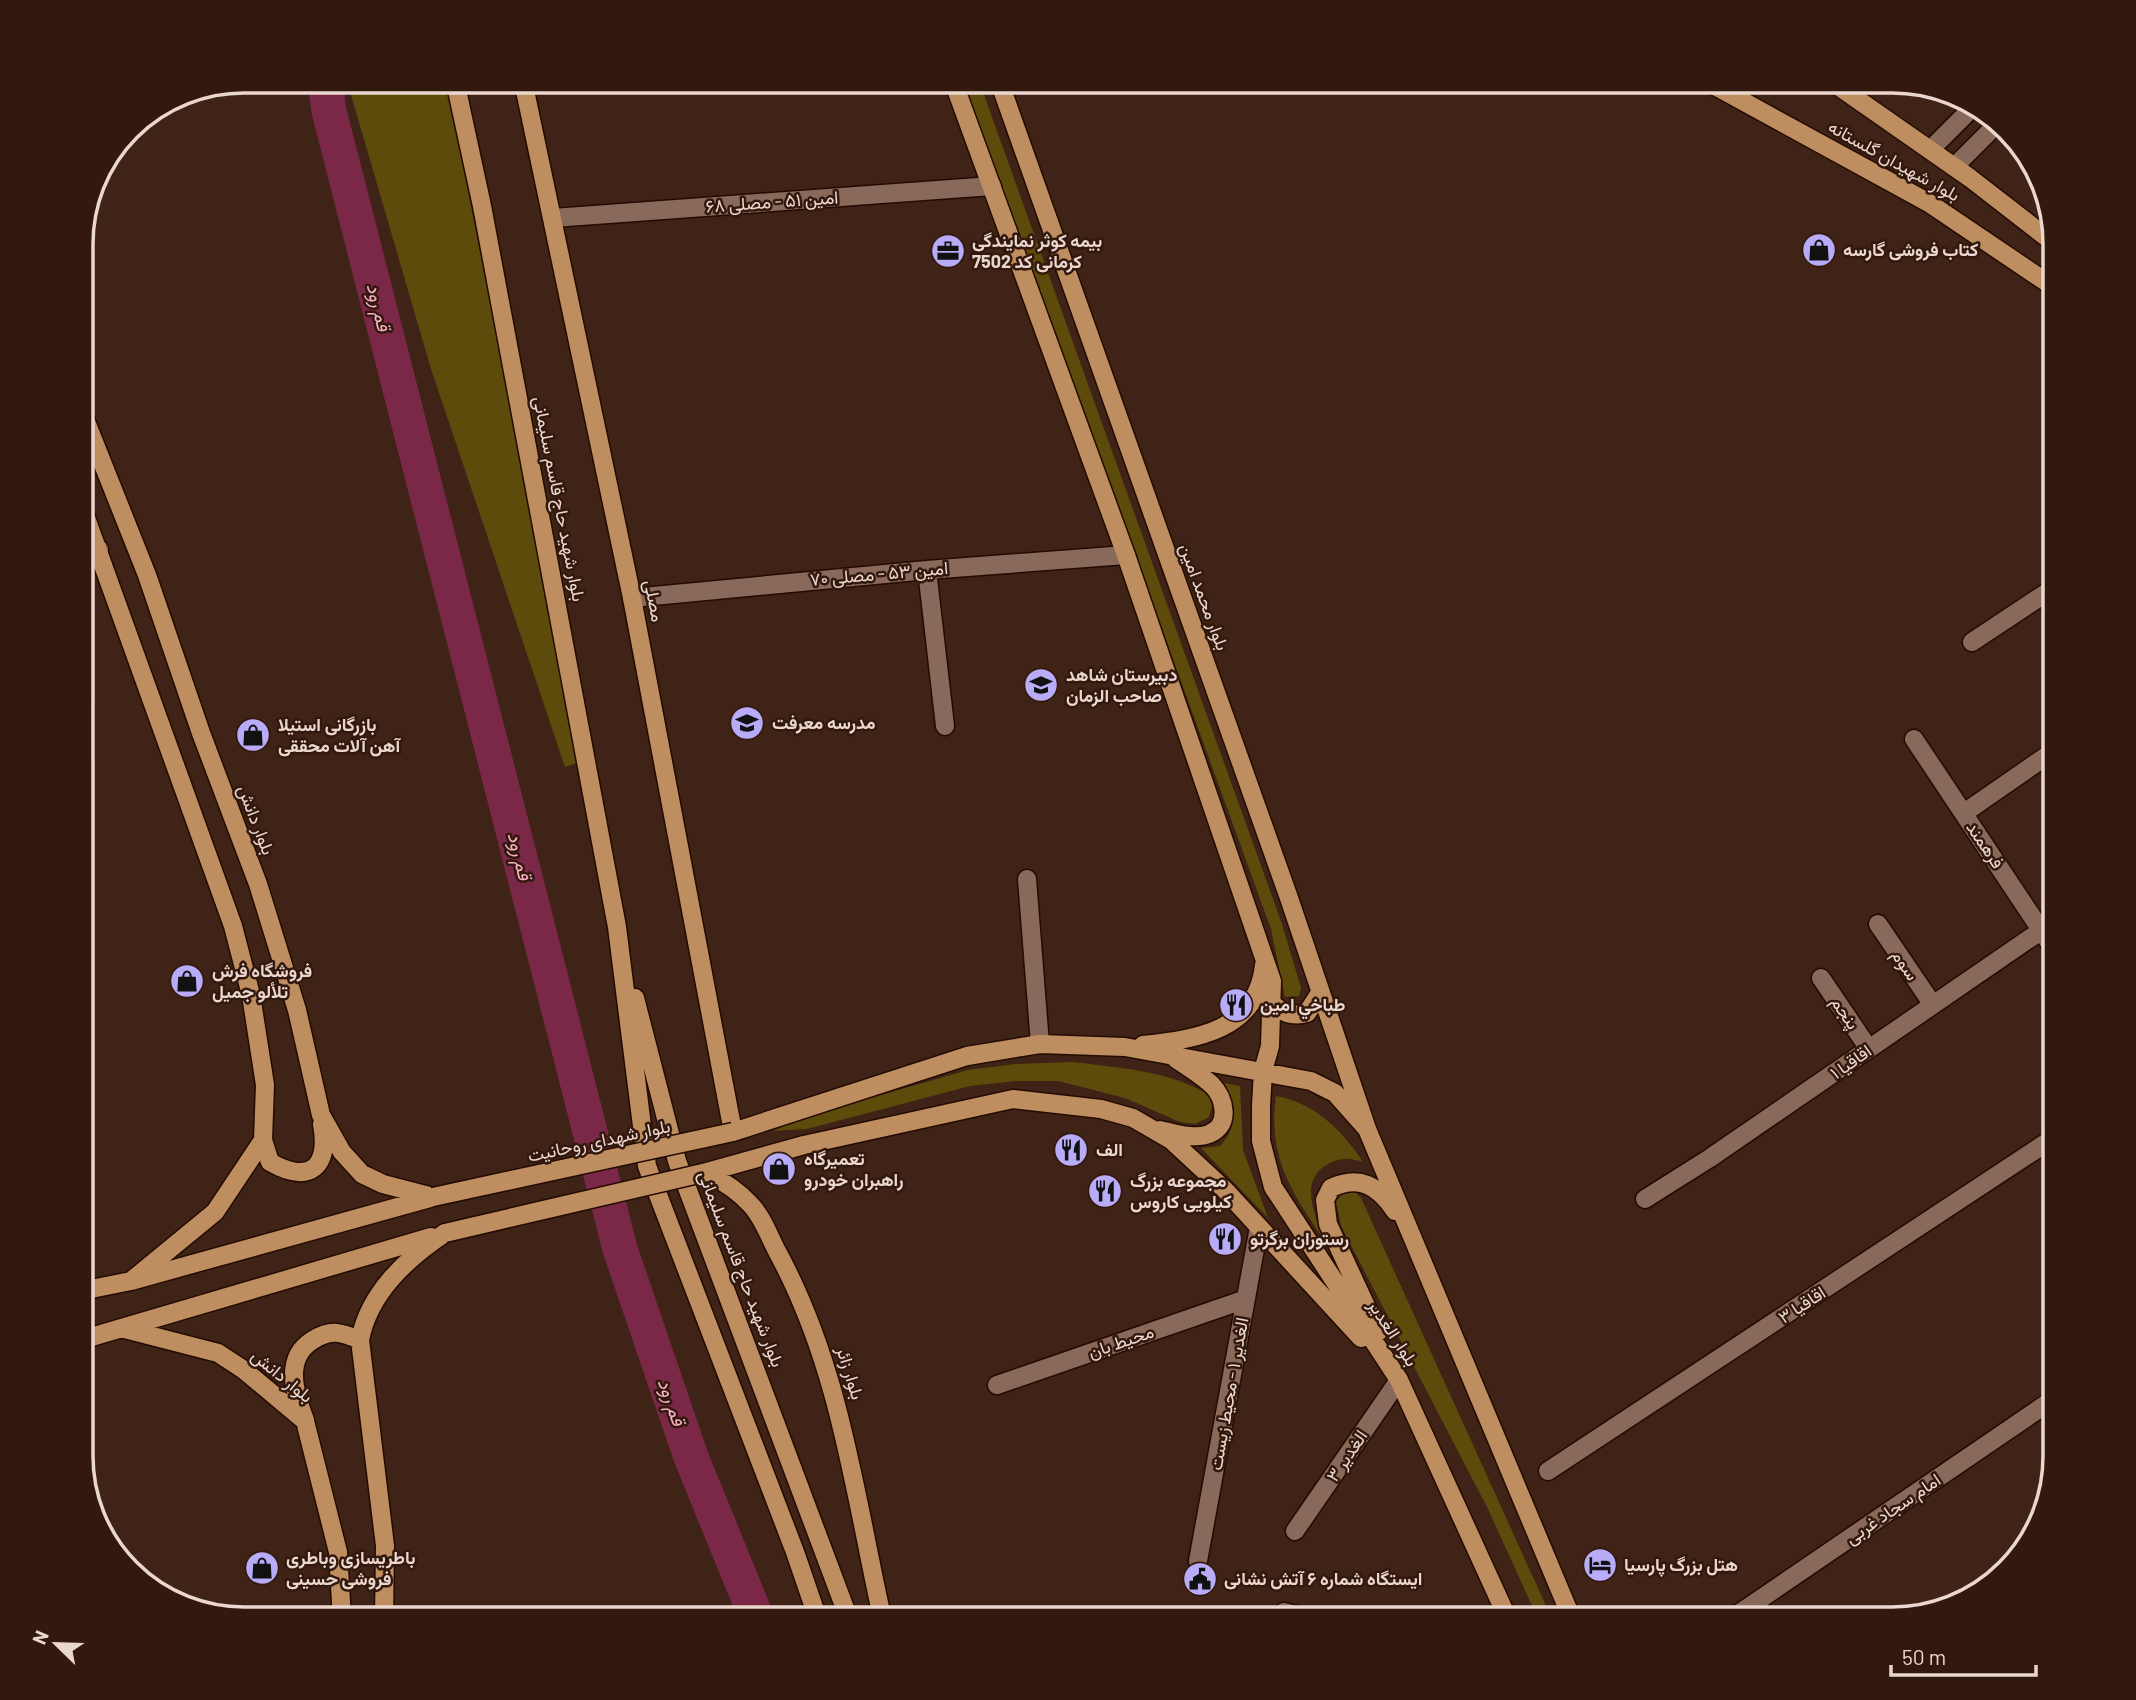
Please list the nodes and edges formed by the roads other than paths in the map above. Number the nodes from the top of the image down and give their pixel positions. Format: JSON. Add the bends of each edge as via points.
{"nodes":[{"id":1,"x":458,"y":93,"type":"edge"},
{"id":2,"x":526,"y":93,"type":"edge"},
{"id":3,"x":958,"y":93,"type":"edge"},
{"id":4,"x":1004,"y":93,"type":"edge"},
{"id":5,"x":1730,"y":93,"type":"edge"},
{"id":6,"x":1849,"y":93,"type":"edge"},
{"id":7,"x":1968,"y":113,"type":"edge"},
{"id":8,"x":1971,"y":115,"type":"edge"},
{"id":9,"x":1991,"y":129,"type":"edge"},
{"id":10,"x":1986,"y":134,"type":"junction"},
{"id":11,"x":1930,"y":150,"type":"junction"},
{"id":12,"x":1954,"y":167,"type":"junction"},
{"id":13,"x":992,"y":186,"type":"junction"},
{"id":14,"x":553,"y":218,"type":"junction"},
{"id":15,"x":2042,"y":234,"type":"edge"},
{"id":16,"x":2043,"y":279,"type":"edge"},
{"id":17,"x":93,"y":438,"type":"edge"},
{"id":18,"x":93,"y":534,"type":"edge"},
{"id":19,"x":99,"y":549,"type":"junction"},
{"id":20,"x":93,"y":551,"type":"edge"},
{"id":21,"x":1126,"y":555,"type":"junction"},
{"id":22,"x":928,"y":569,"type":"junction"},
{"id":23,"x":2043,"y":596,"type":"edge"},
{"id":24,"x":632,"y":598,"type":"junction"},
{"id":25,"x":1972,"y":642,"type":"dead end"},
{"id":26,"x":945,"y":726,"type":"dead end"},
{"id":27,"x":1914,"y":738,"type":"dead end"},
{"id":28,"x":2043,"y":759,"type":"edge"},
{"id":29,"x":1964,"y":813,"type":"junction"},
{"id":30,"x":1027,"y":879,"type":"dead end"},
{"id":31,"x":2043,"y":918,"type":"edge"},
{"id":32,"x":1878,"y":924,"type":"dead end"},
{"id":33,"x":617,"y":927,"type":"junction"},
{"id":34,"x":2043,"y":930,"type":"edge"},
{"id":35,"x":1262,"y":948,"type":"junction"},
{"id":36,"x":1821,"y":978,"type":"dead end"},
{"id":37,"x":1320,"y":993,"type":"junction"},
{"id":38,"x":1271,"y":1002,"type":"junction"},
{"id":39,"x":1933,"y":1005,"type":"junction"},
{"id":40,"x":1040,"y":1044,"type":"junction"},
{"id":41,"x":1125,"y":1047,"type":"junction"},
{"id":42,"x":1869,"y":1049,"type":"junction"},
{"id":43,"x":1170,"y":1055,"type":"junction"},
{"id":44,"x":1263,"y":1071,"type":"junction"},
{"id":45,"x":321,"y":1115,"type":"junction"},
{"id":46,"x":1150,"y":1128,"type":"junction"},
{"id":47,"x":1367,"y":1129,"type":"junction"},
{"id":48,"x":733,"y":1132,"type":"junction"},
{"id":49,"x":263,"y":1140,"type":"junction"},
{"id":50,"x":2043,"y":1146,"type":"edge"},
{"id":51,"x":708,"y":1172,"type":"junction"},
{"id":52,"x":433,"y":1197,"type":"junction"},
{"id":53,"x":1645,"y":1199,"type":"dead end"},
{"id":54,"x":1259,"y":1227,"type":"junction"},
{"id":55,"x":445,"y":1233,"type":"junction"},
{"id":56,"x":1411,"y":1235,"type":"junction"},
{"id":57,"x":131,"y":1281,"type":"junction"},
{"id":58,"x":93,"y":1289,"type":"edge"},
{"id":59,"x":1246,"y":1299,"type":"junction"},
{"id":60,"x":121,"y":1328,"type":"junction"},
{"id":61,"x":361,"y":1333,"type":"junction"},
{"id":62,"x":93,"y":1336,"type":"edge"},
{"id":63,"x":1399,"y":1380,"type":"junction"},
{"id":64,"x":997,"y":1385,"type":"dead end"},
{"id":65,"x":2043,"y":1407,"type":"edge"},
{"id":66,"x":305,"y":1421,"type":"junction"},
{"id":67,"x":1548,"y":1471,"type":"dead end"},
{"id":68,"x":1295,"y":1531,"type":"dead end"},
{"id":69,"x":1198,"y":1561,"type":"dead end"},
{"id":70,"x":341,"y":1607,"type":"edge"},
{"id":71,"x":384,"y":1607,"type":"edge"},
{"id":72,"x":814,"y":1607,"type":"edge"},
{"id":73,"x":844,"y":1607,"type":"edge"},
{"id":74,"x":880,"y":1607,"type":"edge"},
{"id":75,"x":1503,"y":1607,"type":"edge"},
{"id":76,"x":1567,"y":1607,"type":"edge"},
{"id":77,"x":1749,"y":1607,"type":"edge"}],
"edges":[{"from":1,"to":33,"type":"main road","name":"بلوار شهید حاج قاسم سلیمانی"},
{"from":2,"to":14,"type":"main road","name":"مصلی"},
{"from":3,"to":13,"type":"main road"},
{"from":4,"to":37,"type":"main road","name":"بلوار محمد امین"},
{"from":5,"to":16,"type":"main road","name":"بلوار شهیدان گلستانه","via":[[1929,203]]},
{"from":6,"to":11,"type":"main road","name":"بلوار شهیدان گلستانه"},
{"from":7,"to":11,"type":"street"},
{"from":8,"to":10,"type":"street","via":[[1969,130]]},
{"from":9,"to":10,"type":"street"},
{"from":10,"to":12,"type":"street"},
{"from":11,"to":12,"type":"main road","name":"بلوار شهیدان گلستانه"},
{"from":12,"to":15,"type":"main road","name":"بلوار شهیدان گلستانه"},
{"from":13,"to":14,"type":"street","name":"امین ۵۱ - مصلی ۶۸"},
{"from":13,"to":21,"type":"main road"},
{"from":14,"to":24,"type":"main road","name":"مصلی"},
{"from":17,"to":45,"type":"main road","name":"بلوار دانش","via":[[258,884],[297,1010]]},
{"from":18,"to":19,"type":"main road"},
{"from":19,"to":20,"type":"street"},
{"from":19,"to":49,"type":"main road","via":[[233,926],[251,995],[265,1086]]},
{"from":21,"to":22,"type":"street","name":"امین ۵۳ - مصلی ۷۰"},
{"from":21,"to":35,"type":"main road"},
{"from":22,"to":24,"type":"street","name":"امین ۵۳ - مصلی ۷۰"},
{"from":22,"to":26,"type":"street"},
{"from":23,"to":25,"type":"street"},
{"from":24,"to":48,"type":"main road","name":"مصلی"},
{"from":27,"to":29,"type":"street","name":"فرهمند"},
{"from":28,"to":29,"type":"street"},
{"from":29,"to":31,"type":"street","name":"فرهمند"},
{"from":30,"to":40,"type":"street"},
{"from":32,"to":39,"type":"street","name":"سوم"},
{"from":33,"to":72,"type":"main road","name":"بلوار شهید حاج قاسم سلیمانی","via":[[647,1166]]},
{"from":33,"to":73,"type":"main road","name":"بلوار شهید حاج قاسم سلیمانی","via":[[677,1161]]},
{"from":34,"to":39,"type":"street","name":"اقاقیا ۱"},
{"from":35,"to":38,"type":"main road","name":"بلوار الغدیر","via":[[1272,981]]},
{"from":35,"to":41,"type":"main road","via":[[1257,995],[1229,1024],[1177,1041]]},
{"from":36,"to":42,"type":"street","name":"پنجم"},
{"from":37,"to":38,"type":"main road","via":[[1307,1013],[1297,1016]]},
{"from":37,"to":47,"type":"main road","name":"بلوار محمد امین"},
{"from":38,"to":44,"type":"main road","name":"بلوار الغدیر","via":[[1270,1046]]},
{"from":39,"to":42,"type":"street","name":"اقاقیا ۱"},
{"from":40,"to":41,"type":"main road","name":"بلوار شهدای روحانیت"},
{"from":40,"to":48,"type":"main road","name":"بلوار شهدای روحانیت","via":[[967,1056]]},
{"from":41,"to":43,"type":"main road"},
{"from":42,"to":53,"type":"street","name":"اقاقیا ۱"},
{"from":43,"to":44,"type":"main road"},
{"from":43,"to":46,"type":"main road","via":[[1212,1085],[1225,1114],[1219,1128],[1209,1134],[1181,1135]]},
{"from":44,"to":47,"type":"main road","via":[[1311,1081],[1335,1093]]},
{"from":44,"to":63,"type":"main road","name":"بلوار الغدیر","via":[[1261,1141],[1273,1187]]},
{"from":45,"to":49,"type":"main road","via":[[325,1153],[318,1165],[307,1171],[290,1172],[270,1162]]},
{"from":45,"to":52,"type":"main road","name":"بلوار دانش","via":[[342,1152],[362,1174]]},
{"from":46,"to":51,"type":"main road","via":[[1101,1109],[1013,1100],[804,1144]]},
{"from":46,"to":54,"type":"main road","via":[[1171,1140]]},
{"from":47,"to":56,"type":"main road"},
{"from":48,"to":52,"type":"main road","name":"بلوار شهدای روحانیت","bridge":true},
{"from":49,"to":57,"type":"main road","via":[[215,1212]]},
{"from":50,"to":67,"type":"street","name":"اقاقیا ۳"},
{"from":51,"to":55,"type":"main road","bridge":true},
{"from":51,"to":74,"type":"main road","name":"بلوار زائر","via":[[752,1206],[802,1298],[827,1364],[849,1449]]},
{"from":52,"to":57,"type":"main road","name":"بلوار شهدای روحانیت"},
{"from":54,"to":59,"type":"street","name":"الغدیر ۱ - محیط زیست"},
{"from":54,"to":63,"type":"main road"},
{"from":55,"to":60,"type":"main road"},
{"from":55,"to":61,"type":"main road","via":[[398,1269],[379,1293]]},
{"from":56,"to":63,"type":"main road","via":[[1391,1205],[1370,1185],[1349,1180],[1331,1188],[1325,1200],[1328,1224]]},
{"from":56,"to":76,"type":"main road"},
{"from":57,"to":58,"type":"main road","name":"بلوار شهدای روحانیت"},
{"from":59,"to":64,"type":"street","name":"محیط بان"},
{"from":59,"to":69,"type":"street","name":"الغدیر ۱ - محیط زیست"},
{"from":60,"to":62,"type":"main road"},
{"from":60,"to":66,"type":"main road","name":"بلوار دانش","via":[[218,1353]]},
{"from":61,"to":66,"type":"main road","via":[[328,1332],[298,1353],[296,1395]]},
{"from":61,"to":71,"type":"main road","via":[[385,1545]]},
{"from":63,"to":68,"type":"street","name":"الغدیر ۳"},
{"from":63,"to":75,"type":"main road","name":"بلوار الغدیر"},
{"from":65,"to":77,"type":"street","name":"امام سجاد غربی"},
{"from":66,"to":70,"type":"main road","name":"بلوار دانش","via":[[338,1552]]}]}
